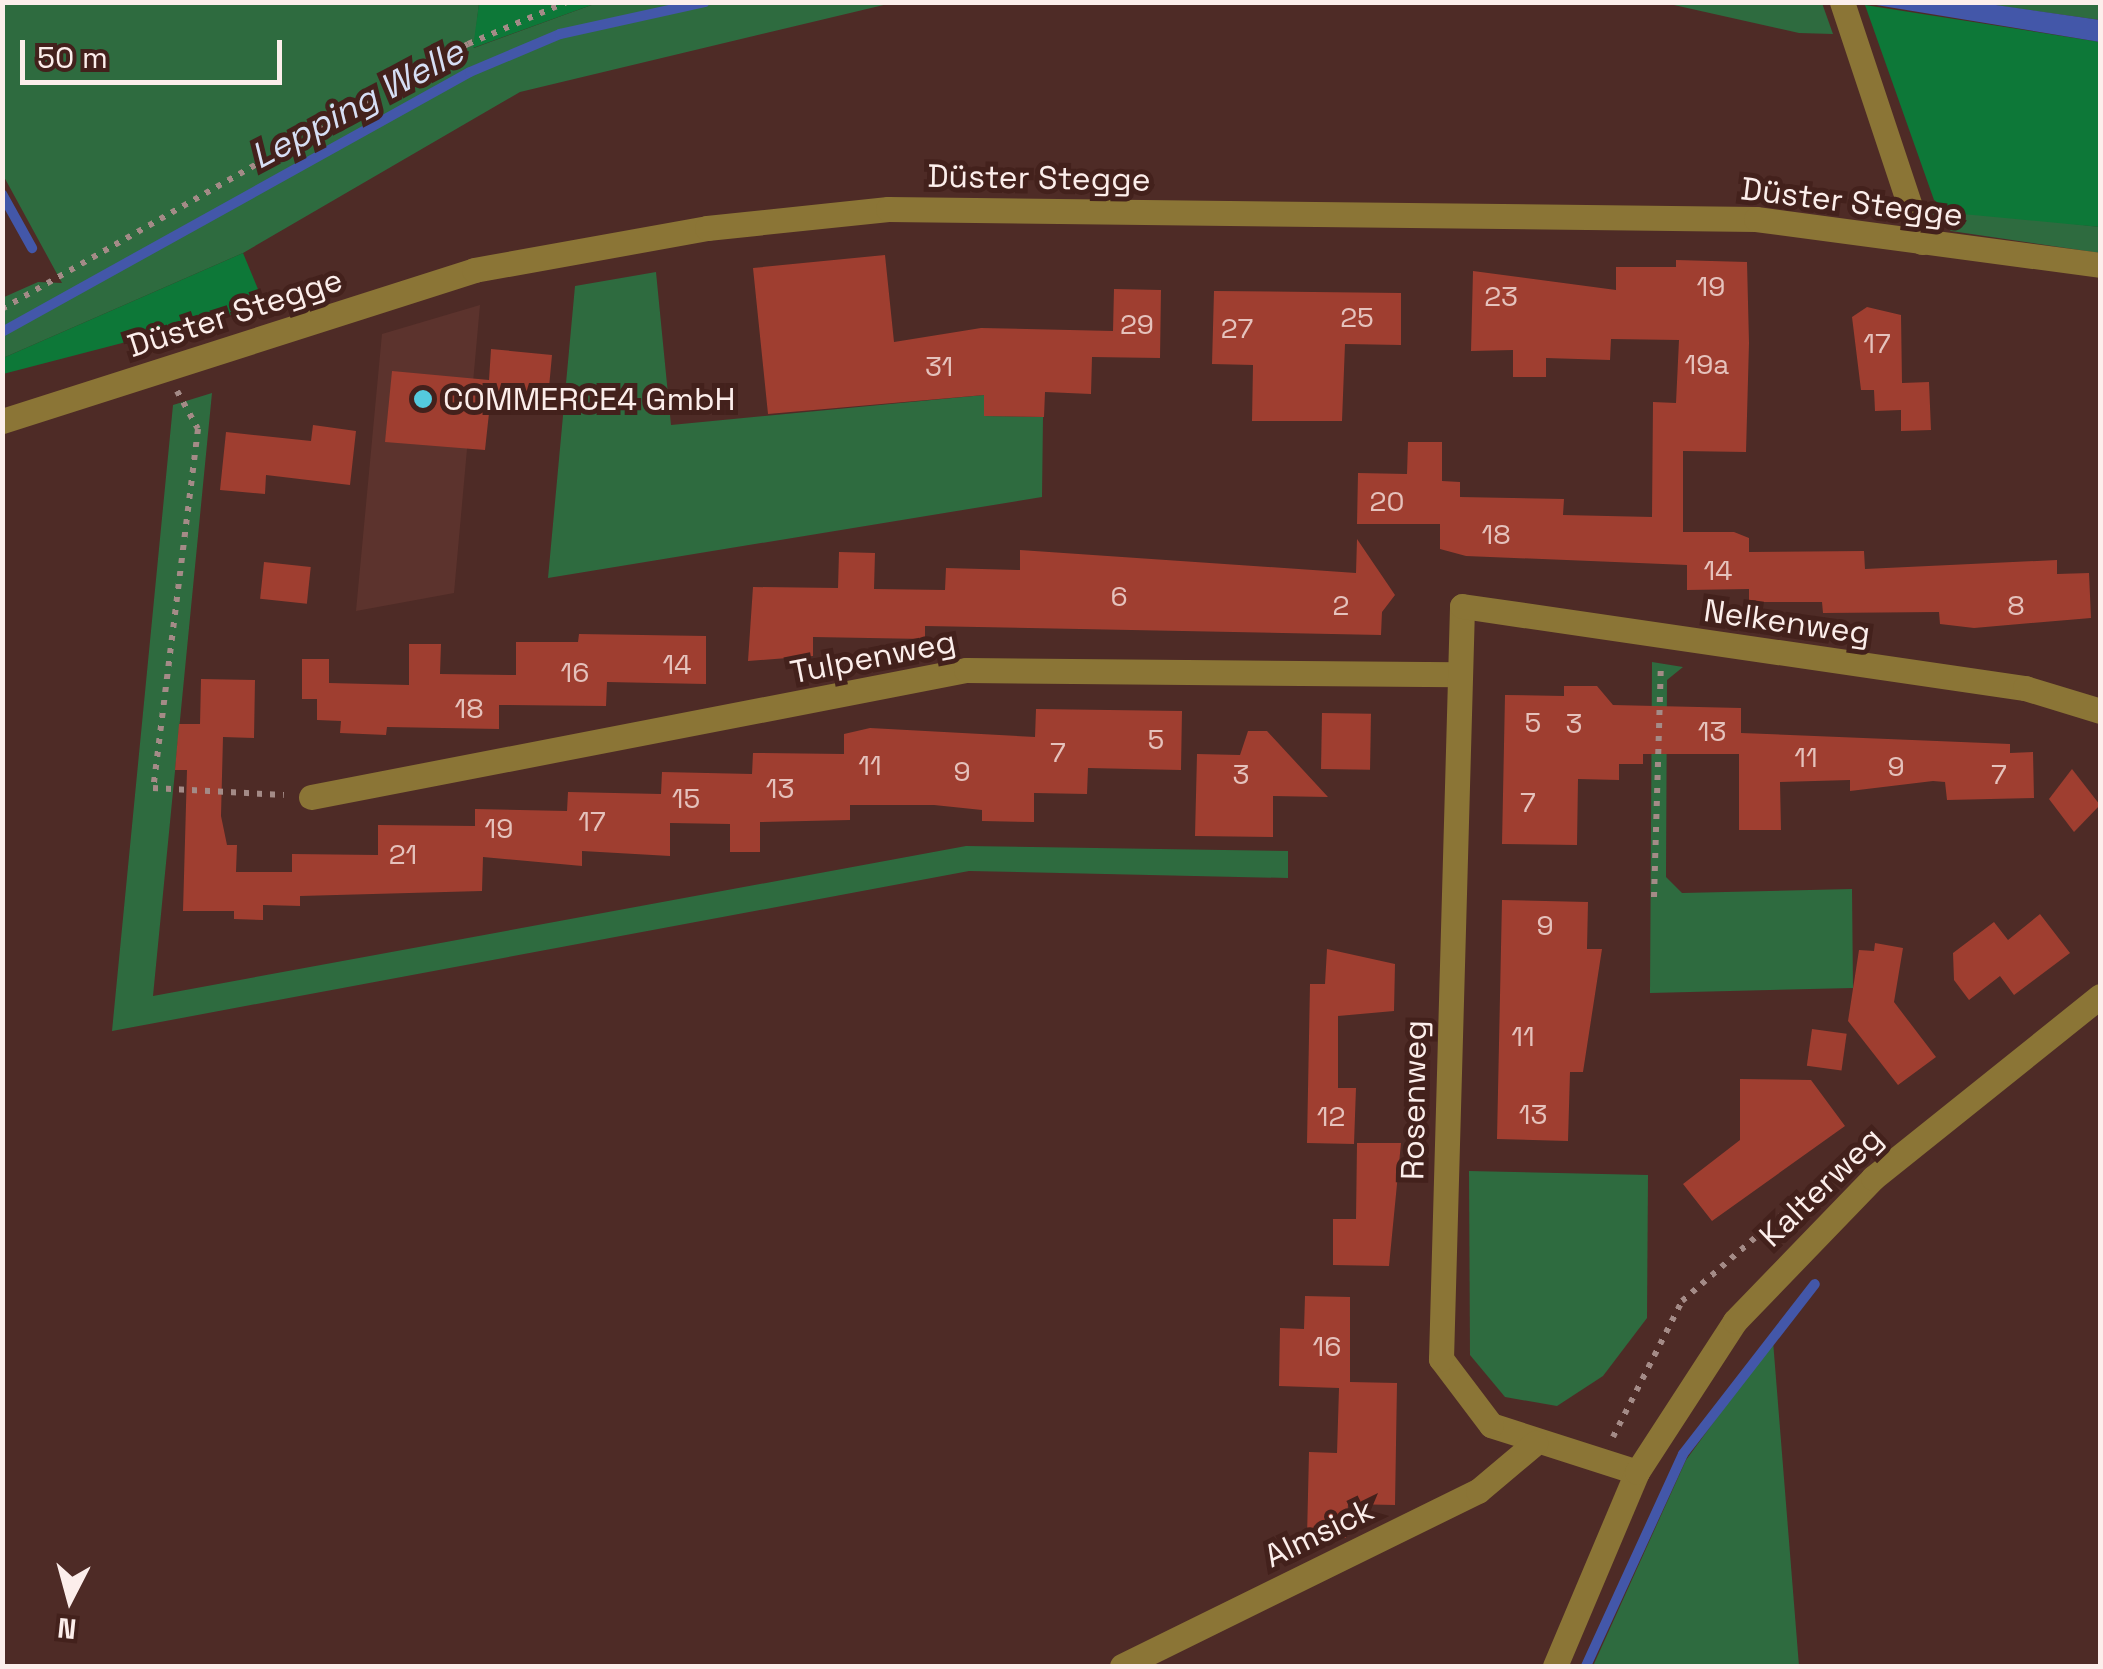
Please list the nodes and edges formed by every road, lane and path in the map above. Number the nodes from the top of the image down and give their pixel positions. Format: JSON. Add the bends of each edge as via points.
{"nodes":[{"id":1,"x":567,"y":2,"type":"edge"},
{"id":2,"x":1846,"y":11,"type":"edge"},
{"id":3,"x":1922,"y":242,"type":"junction"},
{"id":4,"x":2100,"y":265,"type":"edge"},
{"id":5,"x":2,"y":309,"type":"edge"},
{"id":6,"x":164,"y":370,"type":"junction"},
{"id":7,"x":2,"y":421,"type":"edge"},
{"id":8,"x":1462,"y":606,"type":"joint"},
{"id":9,"x":1662,"y":637,"type":"junction"},
{"id":10,"x":1457,"y":674,"type":"junction"},
{"id":11,"x":2100,"y":711,"type":"edge"},
{"id":12,"x":310,"y":797,"type":"joint"},
{"id":13,"x":1654,"y":897,"type":"dead end"},
{"id":14,"x":2100,"y":996,"type":"edge"},
{"id":15,"x":1834,"y":1215,"type":"junction"},
{"id":16,"x":1535,"y":1443,"type":"junction"},
{"id":17,"x":1602,"y":1462,"type":"junction"},
{"id":18,"x":1636,"y":1472,"type":"junction"},
{"id":19,"x":1122,"y":1666,"type":"edge"},
{"id":20,"x":1555,"y":1666,"type":"edge"}],
"edges":[{"from":1,"to":5,"type":"path","via":[[468,44],[33,300]]},
{"from":2,"to":3,"type":"street"},
{"from":3,"to":4,"type":"street","name":"Düster Stegge"},
{"from":3,"to":6,"type":"street","name":"Düster Stegge","via":[[1756,219],[888,208],[707,228],[474,270]]},
{"from":6,"to":7,"type":"street","name":"Düster Stegge"},
{"from":6,"to":12,"type":"path","via":[[198,428],[153,788]]},
{"from":8,"to":9,"type":"street","name":"Nelkenweg"},
{"from":8,"to":10,"type":"street","name":"Rosenweg"},
{"from":9,"to":11,"type":"street","name":"Nelkenweg","via":[[2025,688]]},
{"from":9,"to":13,"type":"path"},
{"from":10,"to":12,"type":"street","name":"Tulpenweg","via":[[966,670]]},
{"from":10,"to":16,"type":"street","name":"Rosenweg","via":[[1440,1359],[1491,1425]]},
{"from":14,"to":15,"type":"street","name":"Kalterweg"},
{"from":15,"to":17,"type":"path","via":[[1780,1216],[1682,1301]]},
{"from":15,"to":18,"type":"street","name":"Kalterweg","via":[[1735,1322]]},
{"from":16,"to":17,"type":"street","name":"Rosenweg"},
{"from":16,"to":19,"type":"street","name":"Almsick","via":[[1478,1491]]},
{"from":17,"to":18,"type":"street","name":"Rosenweg"},
{"from":18,"to":20,"type":"street","name":"Kalterweg"}]}
